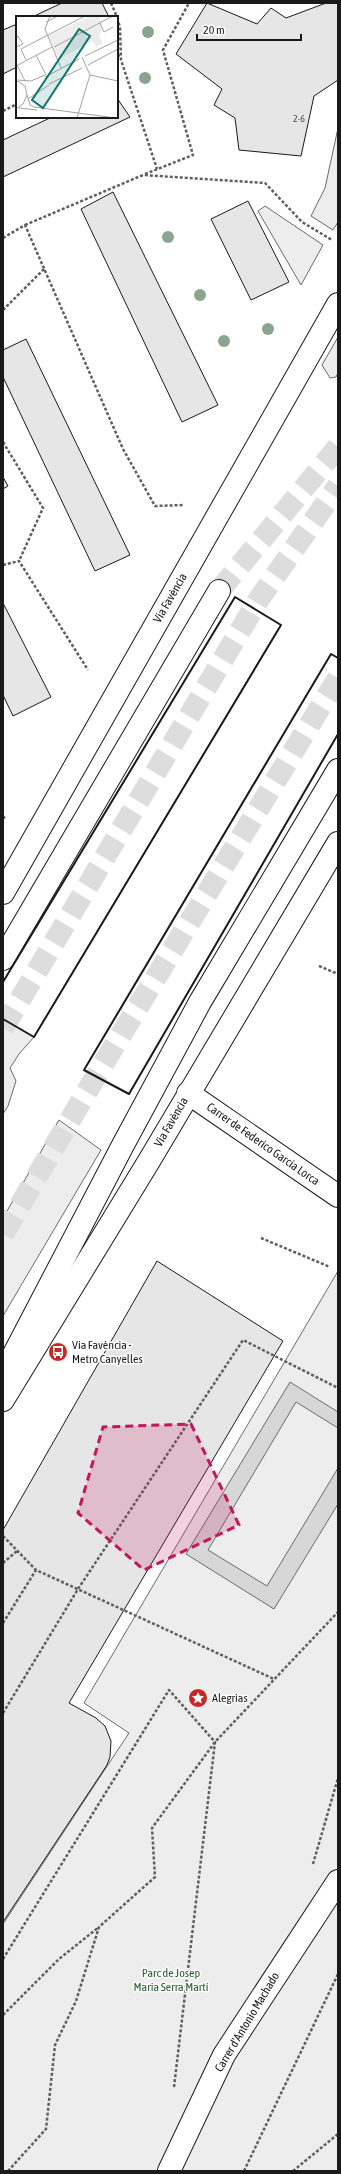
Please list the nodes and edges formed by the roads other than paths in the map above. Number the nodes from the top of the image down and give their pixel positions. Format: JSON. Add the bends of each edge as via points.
{"nodes":[{"id":1,"x":338,"y":304,"type":"edge"},
{"id":2,"x":219,"y":591,"type":"tunnel mouth"},
{"id":3,"x":338,"y":770,"type":"edge"},
{"id":4,"x":338,"y":843,"type":"edge"},
{"id":5,"x":3,"y":893,"type":"edge"},
{"id":6,"x":3,"y":959,"type":"edge"},
{"id":7,"x":188,"y":1092,"type":"junction"},
{"id":8,"x":338,"y":1196,"type":"edge"},
{"id":9,"x":3,"y":1375,"type":"edge"},
{"id":10,"x":3,"y":1400,"type":"edge"},
{"id":11,"x":338,"y":1880,"type":"edge"},
{"id":12,"x":169,"y":2171,"type":"edge"}],
"edges":[{"from":1,"to":5,"type":"main road","name":"Via Favència"},
{"from":2,"to":6,"type":"main road"},
{"from":3,"to":9,"type":"main road","via":[[200,1002]]},
{"from":4,"to":7,"type":"main road","name":"Via Favència"},
{"from":7,"to":8,"type":"main road","name":"Carrer de Federico García Lorca"},
{"from":7,"to":10,"type":"main road","name":"Via Favència"},
{"from":11,"to":12,"type":"main road","name":"Carrer d'Antonio Machado","via":[[224,2055]]}]}
